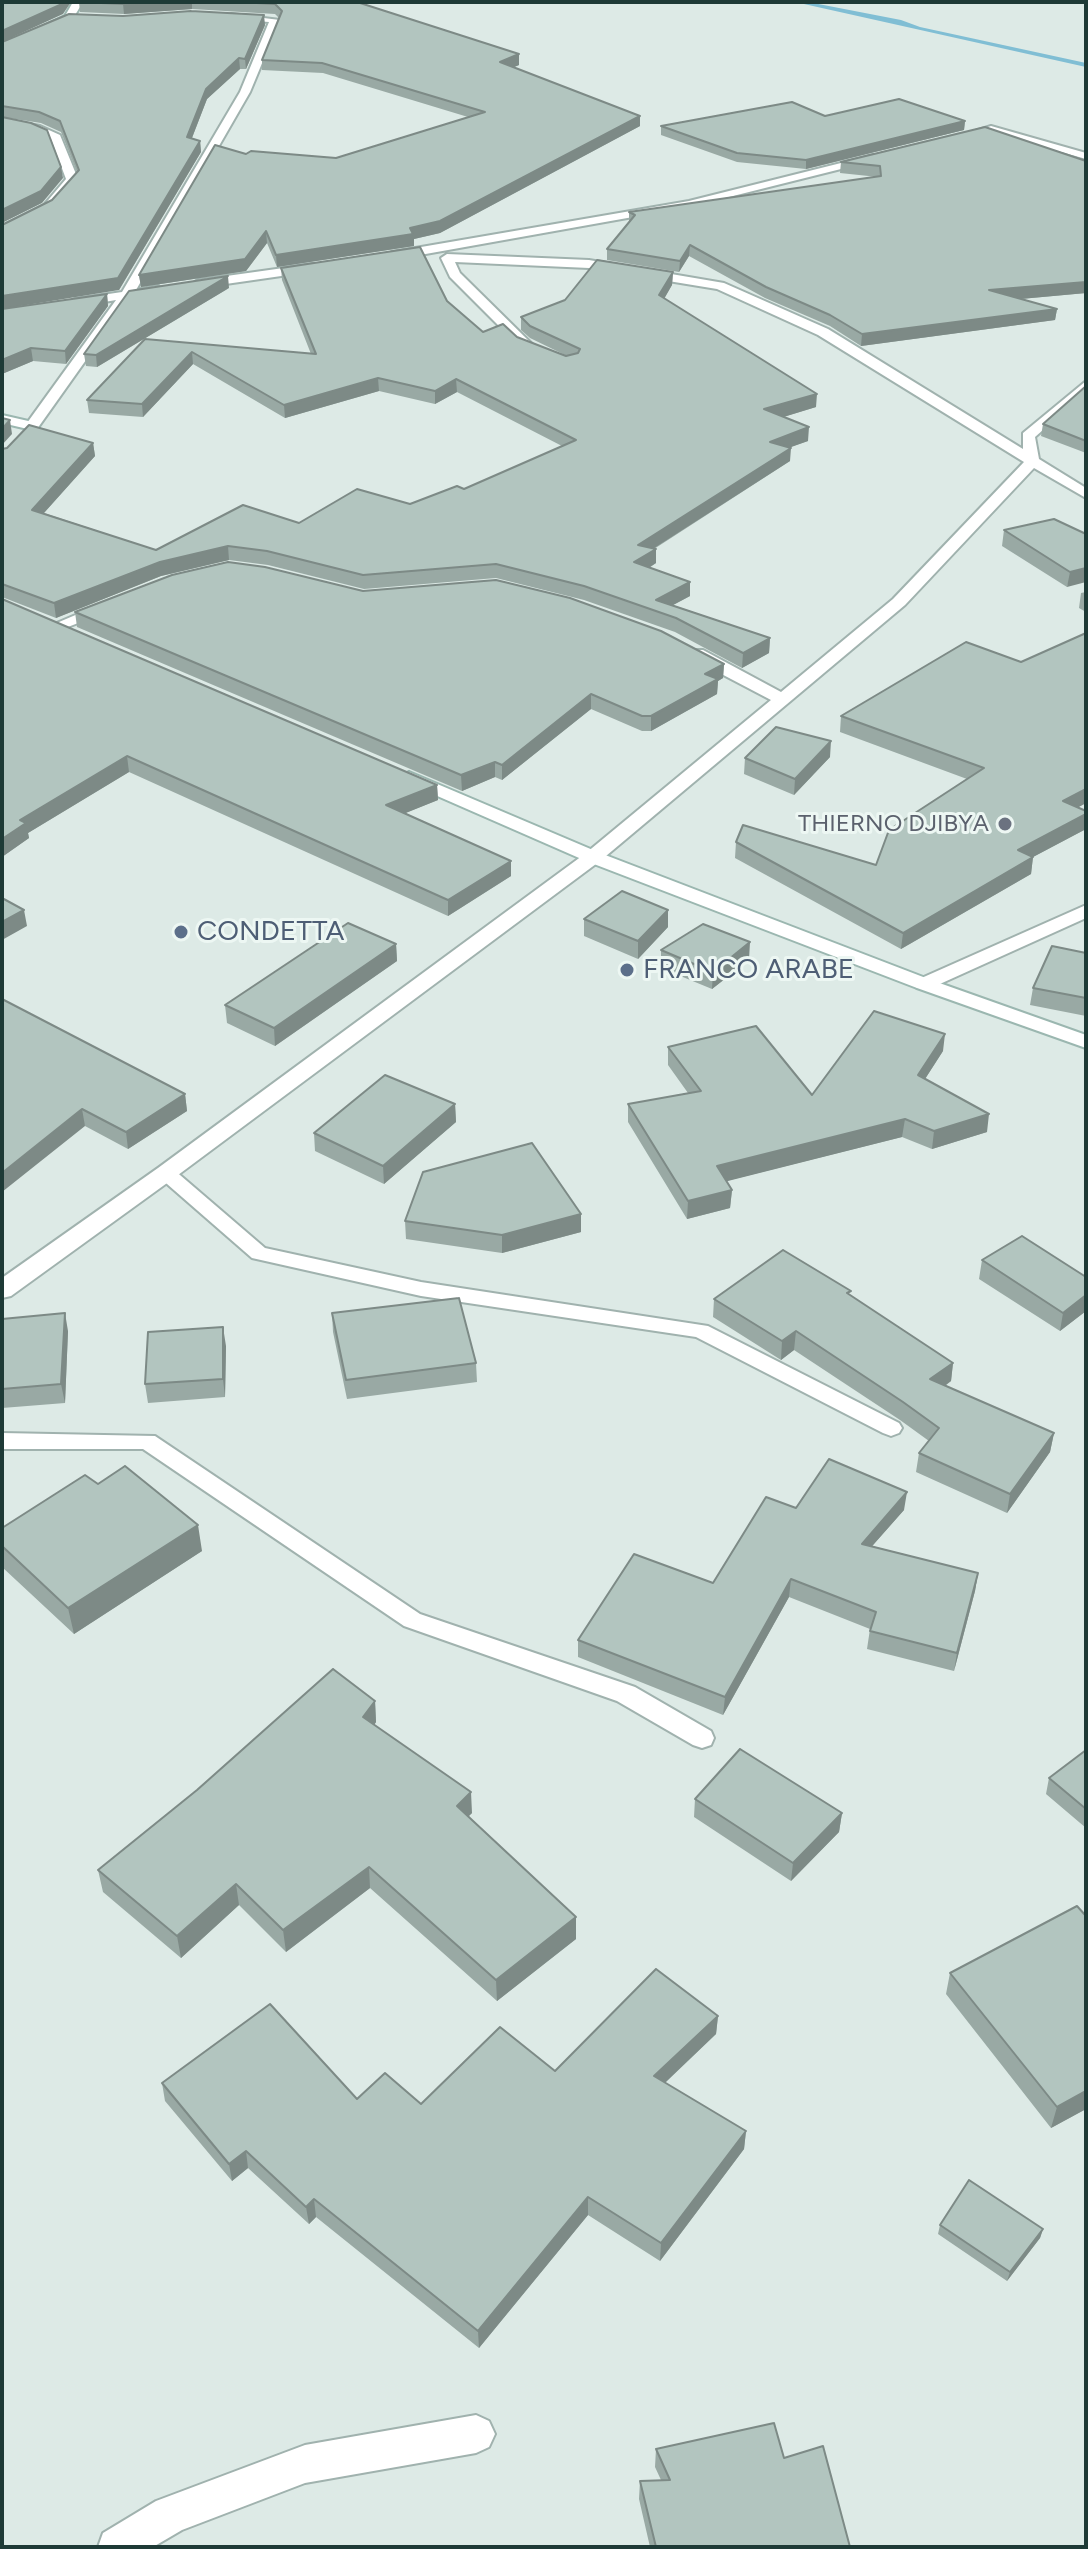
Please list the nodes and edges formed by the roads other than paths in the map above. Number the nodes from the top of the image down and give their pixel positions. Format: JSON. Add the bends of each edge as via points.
{"nodes":[{"id":1,"x":78,"y":2,"type":"edge"},
{"id":2,"x":221,"y":16,"type":"edge"},
{"id":3,"x":69,"y":18,"type":"junction"},
{"id":4,"x":83,"y":19,"type":"edge"},
{"id":5,"x":2,"y":49,"type":"edge"},
{"id":6,"x":2,"y":122,"type":"edge"},
{"id":7,"x":961,"y":137,"type":"edge"},
{"id":8,"x":885,"y":155,"type":"edge"},
{"id":9,"x":1086,"y":156,"type":"edge"},
{"id":10,"x":2,"y":231,"type":"edge"},
{"id":11,"x":434,"y":250,"type":"junction"},
{"id":12,"x":375,"y":259,"type":"edge"},
{"id":13,"x":448,"y":259,"type":"junction"},
{"id":14,"x":331,"y":265,"type":"edge"},
{"id":15,"x":190,"y":285,"type":"edge"},
{"id":16,"x":174,"y":288,"type":"edge"},
{"id":17,"x":127,"y":294,"type":"junction"},
{"id":18,"x":64,"y":305,"type":"edge"},
{"id":19,"x":535,"y":349,"type":"edge"},
{"id":20,"x":1086,"y":385,"type":"edge"},
{"id":21,"x":2,"y":419,"type":"edge"},
{"id":22,"x":1032,"y":462,"type":"junction"},
{"id":23,"x":1086,"y":474,"type":"edge"},
{"id":24,"x":1060,"y":478,"type":"junction"},
{"id":25,"x":1086,"y":494,"type":"edge"},
{"id":26,"x":127,"y":598,"type":"edge"},
{"id":27,"x":89,"y":638,"type":"edge"},
{"id":28,"x":680,"y":646,"type":"edge"},
{"id":29,"x":782,"y":699,"type":"junction"},
{"id":30,"x":391,"y":769,"type":"edge"},
{"id":31,"x":593,"y":857,"type":"junction"},
{"id":32,"x":1086,"y":911,"type":"edge"},
{"id":33,"x":924,"y":984,"type":"junction"},
{"id":34,"x":1086,"y":1042,"type":"edge"},
{"id":35,"x":166,"y":1173,"type":"junction"},
{"id":36,"x":2,"y":1290,"type":"edge"},
{"id":37,"x":891,"y":1428,"type":"dead end"},
{"id":38,"x":2,"y":1441,"type":"edge"},
{"id":39,"x":702,"y":1738,"type":"dead end"},
{"id":40,"x":476,"y":2434,"type":"dead end"},
{"id":41,"x":117,"y":2547,"type":"edge"}],
"edges":[{"from":1,"to":3,"type":"street"},
{"from":2,"to":17,"type":"street","via":[[275,20],[245,92]]},
{"from":3,"to":4,"type":"street"},
{"from":3,"to":5,"type":"street"},
{"from":6,"to":10,"type":"street","via":[[56,137],[72,179],[48,207]]},
{"from":7,"to":9,"type":"street","via":[[991,129]]},
{"from":8,"to":11,"type":"street","via":[[689,204]]},
{"from":11,"to":12,"type":"street"},
{"from":11,"to":13,"type":"street"},
{"from":13,"to":19,"type":"street","via":[[454,274],[523,344]]},
{"from":13,"to":22,"type":"street","via":[[589,264],[720,286],[823,332]]},
{"from":14,"to":15,"type":"street"},
{"from":16,"to":17,"type":"street"},
{"from":17,"to":18,"type":"street"},
{"from":17,"to":21,"type":"street","via":[[27,431]]},
{"from":20,"to":22,"type":"street","via":[[1028,436]]},
{"from":22,"to":24,"type":"street"},
{"from":22,"to":29,"type":"street","via":[[899,602]]},
{"from":23,"to":24,"type":"street"},
{"from":24,"to":25,"type":"street"},
{"from":26,"to":27,"type":"street","via":[[53,622]]},
{"from":28,"to":29,"type":"street"},
{"from":29,"to":31,"type":"street"},
{"from":30,"to":31,"type":"street"},
{"from":31,"to":33,"type":"street"},
{"from":31,"to":35,"type":"street"},
{"from":32,"to":33,"type":"street"},
{"from":33,"to":34,"type":"street"},
{"from":35,"to":36,"type":"street"},
{"from":35,"to":37,"type":"lane","via":[[259,1253],[421,1289],[701,1331]]},
{"from":38,"to":39,"type":"lane","via":[[147,1441],[412,1620],[626,1694]]},
{"from":40,"to":41,"type":"street","via":[[305,2464],[170,2515]]}]}
